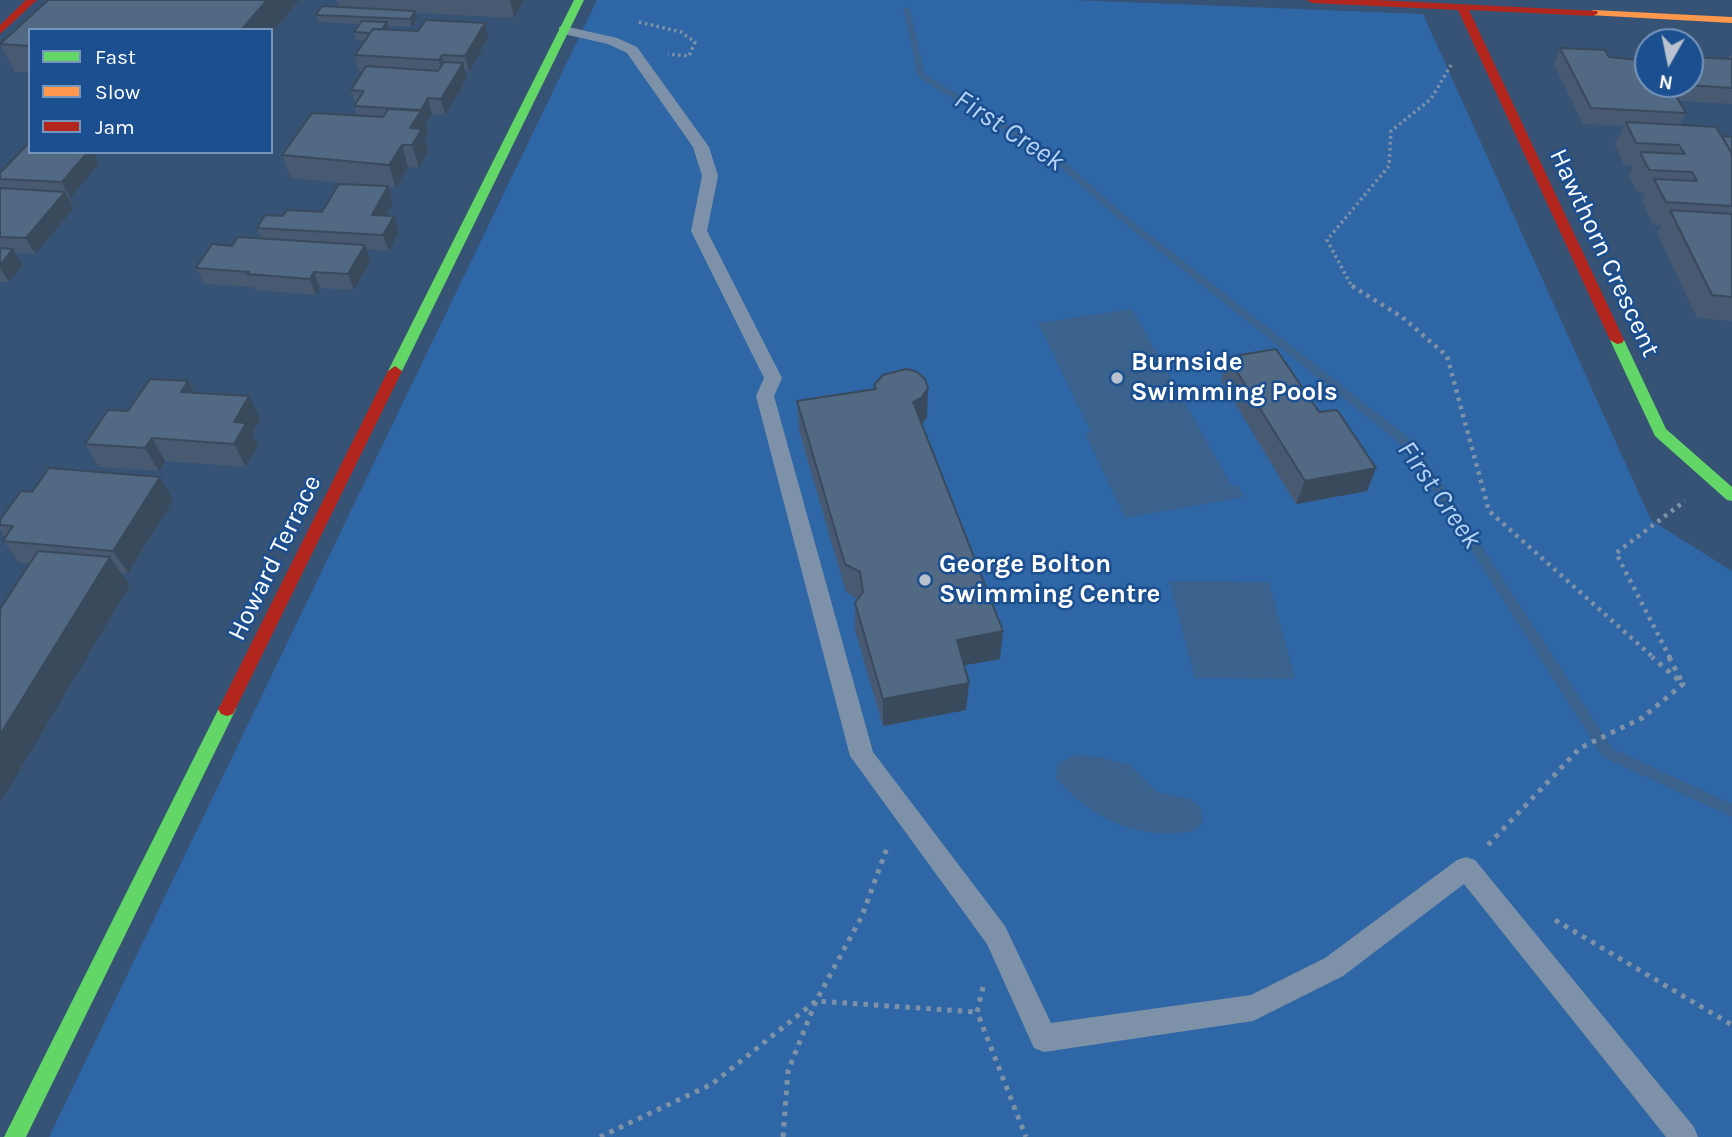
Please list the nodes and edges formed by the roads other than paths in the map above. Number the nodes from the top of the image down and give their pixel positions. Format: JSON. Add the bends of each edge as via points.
{"nodes":[{"id":1,"x":32,"y":0,"type":"edge"},
{"id":2,"x":579,"y":0,"type":"edge"},
{"id":3,"x":1312,"y":0,"type":"edge"},
{"id":4,"x":1462,"y":7,"type":"junction"},
{"id":5,"x":1732,"y":20,"type":"edge"},
{"id":6,"x":564,"y":30,"type":"junction"},
{"id":7,"x":0,"y":31,"type":"edge"},
{"id":8,"x":1732,"y":496,"type":"edge"},
{"id":9,"x":15,"y":1137,"type":"edge"},
{"id":10,"x":1684,"y":1137,"type":"edge"}],
"edges":[{"from":1,"to":7,"type":"street"},
{"from":2,"to":6,"type":"street","name":"Howard Terrace"},
{"from":3,"to":4,"type":"street"},
{"from":4,"to":5,"type":"street"},
{"from":4,"to":8,"type":"street","name":"Hawthorn Crescent","via":[[1660,432]]},
{"from":6,"to":9,"type":"street","name":"Howard Terrace"},
{"from":6,"to":10,"type":"lane","via":[[632,50],[701,147],[710,176],[699,231],[773,378],[765,396],[862,756],[996,935],[1044,1038],[1253,1008],[1334,967],[1466,868]]}]}
